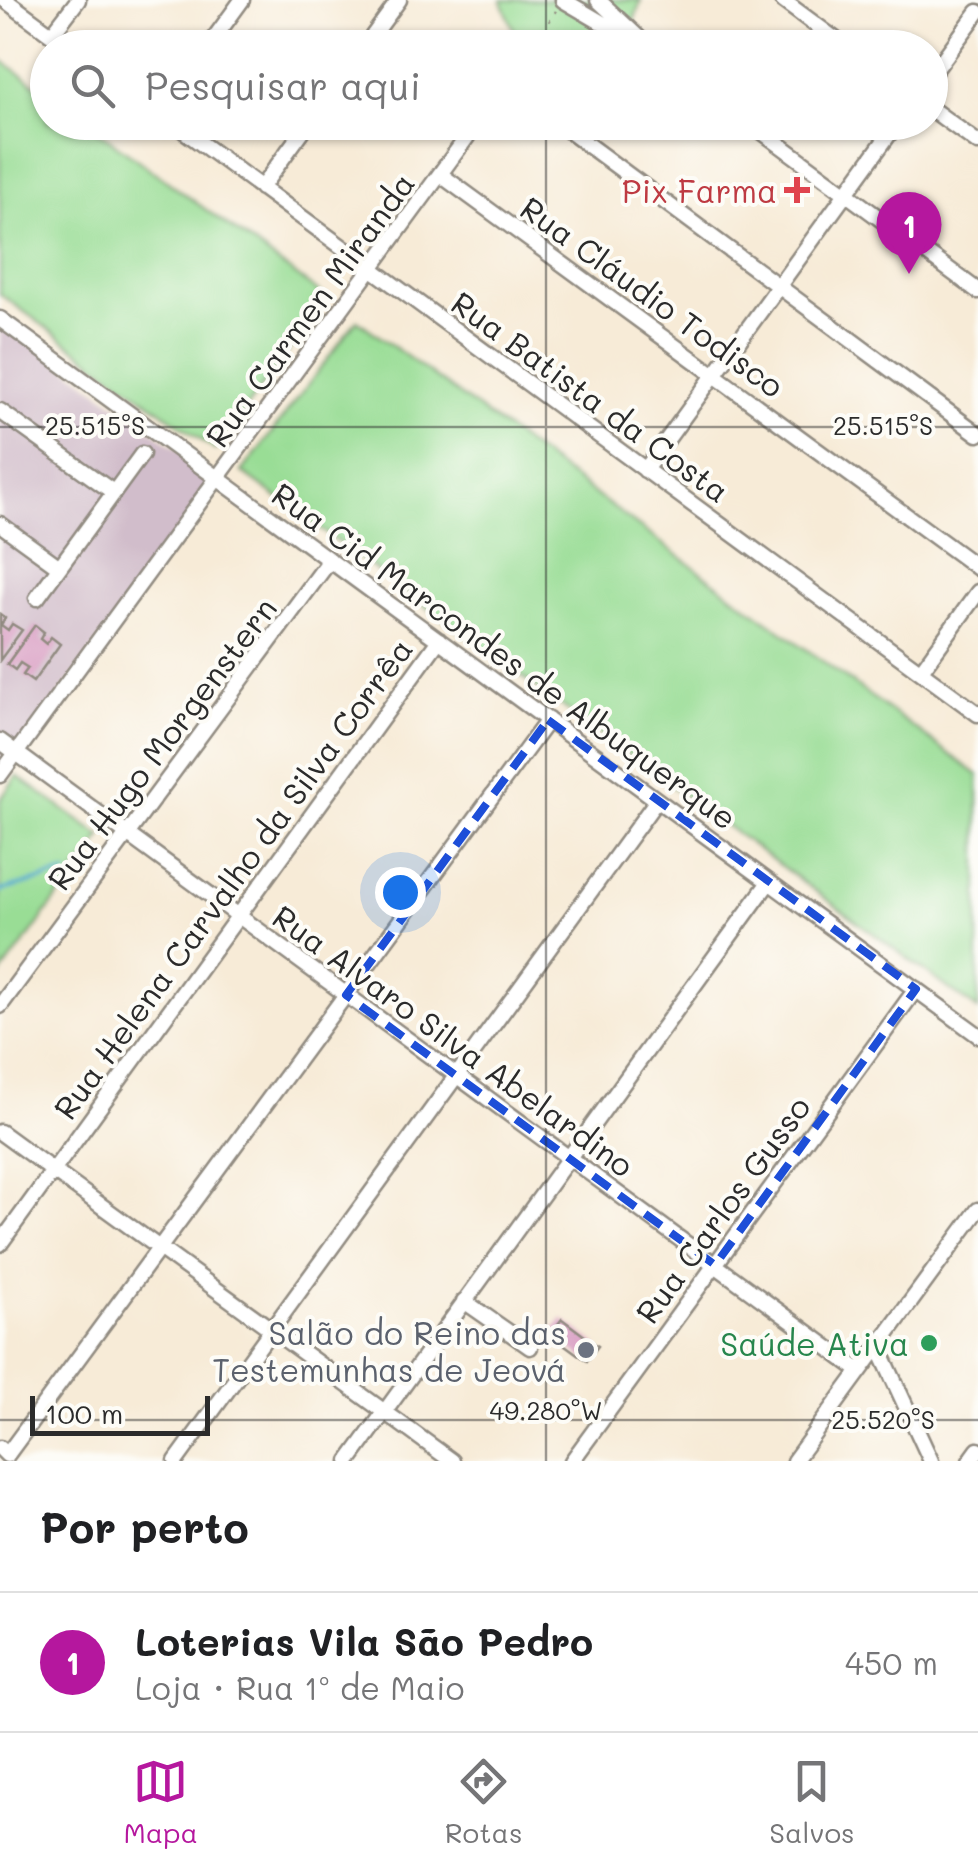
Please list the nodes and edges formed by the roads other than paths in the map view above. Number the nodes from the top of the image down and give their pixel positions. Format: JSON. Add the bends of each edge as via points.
{"nodes":[{"id":1,"x":6,"y":0,"type":"edge"},
{"id":2,"x":78,"y":0,"type":"edge"},
{"id":3,"x":242,"y":0,"type":"edge"},
{"id":4,"x":398,"y":0,"type":"edge"},
{"id":5,"x":598,"y":0,"type":"edge"},
{"id":6,"x":782,"y":0,"type":"edge"},
{"id":7,"x":971,"y":0,"type":"edge"},
{"id":8,"x":560,"y":4,"type":"edge"},
{"id":9,"x":978,"y":8,"type":"edge"},
{"id":10,"x":47,"y":30,"type":"edge"},
{"id":11,"x":55,"y":30,"type":"edge"},
{"id":12,"x":221,"y":30,"type":"edge"},
{"id":13,"x":377,"y":30,"type":"edge"},
{"id":14,"x":611,"y":30,"type":"edge"},
{"id":15,"x":629,"y":30,"type":"edge"},
{"id":16,"x":823,"y":30,"type":"edge"},
{"id":17,"x":948,"y":51,"type":"edge"},
{"id":18,"x":948,"y":121,"type":"edge"},
{"id":19,"x":197,"y":140,"type":"edge"},
{"id":20,"x":296,"y":140,"type":"edge"},
{"id":21,"x":465,"y":140,"type":"edge"},
{"id":22,"x":581,"y":140,"type":"edge"},
{"id":23,"x":773,"y":140,"type":"edge"},
{"id":24,"x":885,"y":140,"type":"edge"},
{"id":25,"x":978,"y":143,"type":"edge"},
{"id":26,"x":441,"y":175,"type":"junction"},
{"id":27,"x":262,"y":188,"type":"junction"},
{"id":28,"x":846,"y":194,"type":"junction"},
{"id":29,"x":373,"y":270,"type":"junction"},
{"id":30,"x":778,"y":286,"type":"junction"},
{"id":31,"x":978,"y":291,"type":"edge"},
{"id":32,"x":0,"y":319,"type":"edge"},
{"id":33,"x":714,"y":375,"type":"junction"},
{"id":34,"x":0,"y":411,"type":"edge"},
{"id":35,"x":978,"y":434,"type":"edge"},
{"id":36,"x":142,"y":454,"type":"dead end"},
{"id":37,"x":645,"y":470,"type":"junction"},
{"id":38,"x":218,"y":479,"type":"junction"},
{"id":39,"x":114,"y":492,"type":"junction"},
{"id":40,"x":0,"y":524,"type":"edge"},
{"id":41,"x":330,"y":560,"type":"junction"},
{"id":42,"x":58,"y":566,"type":"junction"},
{"id":43,"x":978,"y":568,"type":"edge"},
{"id":44,"x":978,"y":592,"type":"edge"},
{"id":45,"x":38,"y":598,"type":"dead end"},
{"id":46,"x":439,"y":640,"type":"junction"},
{"id":47,"x":921,"y":672,"type":"junction"},
{"id":48,"x":978,"y":714,"type":"edge"},
{"id":49,"x":548,"y":720,"type":"junction"},
{"id":50,"x":0,"y":742,"type":"edge"},
{"id":51,"x":16,"y":753,"type":"junction"},
{"id":52,"x":0,"y":775,"type":"edge"},
{"id":53,"x":657,"y":800,"type":"junction"},
{"id":54,"x":127,"y":834,"type":"junction"},
{"id":55,"x":769,"y":882,"type":"junction"},
{"id":56,"x":238,"y":916,"type":"junction"},
{"id":57,"x":916,"y":990,"type":"junction"},
{"id":58,"x":346,"y":995,"type":"junction"},
{"id":59,"x":0,"y":1006,"type":"edge"},
{"id":60,"x":978,"y":1035,"type":"edge"},
{"id":61,"x":457,"y":1076,"type":"junction"},
{"id":62,"x":0,"y":1132,"type":"edge"},
{"id":63,"x":568,"y":1158,"type":"junction"},
{"id":64,"x":53,"y":1171,"type":"junction"},
{"id":65,"x":978,"y":1210,"type":"edge"},
{"id":66,"x":0,"y":1244,"type":"edge"},
{"id":67,"x":160,"y":1248,"type":"junction"},
{"id":68,"x":715,"y":1265,"type":"junction"},
{"id":69,"x":464,"y":1302,"type":"junction"},
{"id":70,"x":272,"y":1330,"type":"junction"},
{"id":71,"x":878,"y":1346,"type":"junction"},
{"id":72,"x":530,"y":1347,"type":"dead end"},
{"id":73,"x":860,"y":1371,"type":"junction"},
{"id":74,"x":384,"y":1412,"type":"junction"},
{"id":75,"x":978,"y":1450,"type":"edge"},
{"id":76,"x":4,"y":1452,"type":"edge"},
{"id":77,"x":176,"y":1461,"type":"edge"},
{"id":78,"x":349,"y":1461,"type":"edge"},
{"id":79,"x":452,"y":1461,"type":"edge"},
{"id":80,"x":572,"y":1461,"type":"edge"},
{"id":81,"x":794,"y":1461,"type":"edge"},
{"id":82,"x":931,"y":1461,"type":"edge"},
{"id":83,"x":970,"y":1461,"type":"edge"}],
"edges":[{"from":1,"to":10,"type":"street"},
{"from":2,"to":11,"type":"street"},
{"from":3,"to":12,"type":"street"},
{"from":4,"to":13,"type":"street"},
{"from":5,"to":15,"type":"street"},
{"from":6,"to":16,"type":"street"},
{"from":7,"to":9,"type":"street"},
{"from":8,"to":14,"type":"street"},
{"from":9,"to":17,"type":"street"},
{"from":18,"to":25,"type":"street"},
{"from":19,"to":27,"type":"street","name":"Rua Batista da Costa"},
{"from":20,"to":27,"type":"street"},
{"from":21,"to":26,"type":"street","name":"Rua Carmen Miranda"},
{"from":22,"to":30,"type":"street"},
{"from":23,"to":28,"type":"street"},
{"from":24,"to":28,"type":"street"},
{"from":26,"to":29,"type":"street","name":"Rua Carmen Miranda"},
{"from":26,"to":33,"type":"street","name":"Rua Cláudio Todisco"},
{"from":27,"to":29,"type":"street","name":"Rua Batista da Costa"},
{"from":28,"to":30,"type":"street"},
{"from":28,"to":31,"type":"street"},
{"from":29,"to":37,"type":"street","name":"Rua Batista da Costa"},
{"from":29,"to":38,"type":"street","name":"Rua Carmen Miranda"},
{"from":30,"to":33,"type":"street"},
{"from":30,"to":35,"type":"street"},
{"from":32,"to":38,"type":"street","name":"Rua Cid Marcondes de Albuquerque"},
{"from":33,"to":37,"type":"street"},
{"from":33,"to":43,"type":"street","name":"Rua Cláudio Todisco"},
{"from":34,"to":39,"type":"street"},
{"from":36,"to":39,"type":"street"},
{"from":37,"to":47,"type":"street","name":"Rua Batista da Costa"},
{"from":38,"to":41,"type":"street","name":"Rua Cid Marcondes de Albuquerque"},
{"from":38,"to":51,"type":"street","name":"Rua Carmen Miranda"},
{"from":39,"to":42,"type":"street"},
{"from":40,"to":42,"type":"street"},
{"from":41,"to":46,"type":"street","name":"Rua Cid Marcondes de Albuquerque"},
{"from":41,"to":54,"type":"street","name":"Rua Hugo Morgenstern"},
{"from":42,"to":45,"type":"street"},
{"from":44,"to":47,"type":"street"},
{"from":46,"to":49,"type":"street","name":"Rua Cid Marcondes de Albuquerque"},
{"from":46,"to":56,"type":"street","name":"Rua Helena Carvalho da Silva Corrêa"},
{"from":47,"to":48,"type":"street","name":"Rua Batista da Costa"},
{"from":49,"to":53,"type":"street","name":"Rua Cid Marcondes de Albuquerque"},
{"from":49,"to":58,"type":"street"},
{"from":50,"to":51,"type":"street","name":"Rua Alvaro Silva Abelardino"},
{"from":51,"to":52,"type":"street","name":"Rua Carmen Miranda"},
{"from":51,"to":54,"type":"street","name":"Rua Alvaro Silva Abelardino"},
{"from":53,"to":55,"type":"street","name":"Rua Cid Marcondes de Albuquerque"},
{"from":53,"to":61,"type":"street"},
{"from":54,"to":56,"type":"street","name":"Rua Alvaro Silva Abelardino"},
{"from":54,"to":59,"type":"street","name":"Rua Hugo Morgenstern"},
{"from":55,"to":57,"type":"street","name":"Rua Cid Marcondes de Albuquerque"},
{"from":55,"to":63,"type":"street"},
{"from":56,"to":58,"type":"street","name":"Rua Alvaro Silva Abelardino"},
{"from":56,"to":64,"type":"street","name":"Rua Helena Carvalho da Silva Corrêa"},
{"from":57,"to":60,"type":"street","name":"Rua Cid Marcondes de Albuquerque"},
{"from":57,"to":68,"type":"street","name":"Rua Carlos Gusso"},
{"from":58,"to":61,"type":"street","name":"Rua Alvaro Silva Abelardino"},
{"from":58,"to":67,"type":"street"},
{"from":61,"to":63,"type":"street","name":"Rua Alvaro Silva Abelardino"},
{"from":61,"to":70,"type":"street"},
{"from":62,"to":64,"type":"street"},
{"from":63,"to":68,"type":"street","name":"Rua Alvaro Silva Abelardino"},
{"from":63,"to":69,"type":"street"},
{"from":64,"to":66,"type":"street","name":"Rua Helena Carvalho da Silva Corrêa"},
{"from":64,"to":67,"type":"street"},
{"from":65,"to":71,"type":"street"},
{"from":67,"to":70,"type":"street"},
{"from":67,"to":76,"type":"street"},
{"from":68,"to":73,"type":"street","name":"Rua Alvaro Silva Abelardino"},
{"from":68,"to":80,"type":"street","name":"Rua Carlos Gusso"},
{"from":69,"to":72,"type":"street"},
{"from":69,"to":74,"type":"street"},
{"from":70,"to":74,"type":"street"},
{"from":70,"to":77,"type":"street"},
{"from":71,"to":73,"type":"street"},
{"from":71,"to":82,"type":"street"},
{"from":73,"to":81,"type":"street"},
{"from":74,"to":78,"type":"street"},
{"from":74,"to":79,"type":"street"},
{"from":75,"to":83,"type":"street"}]}
